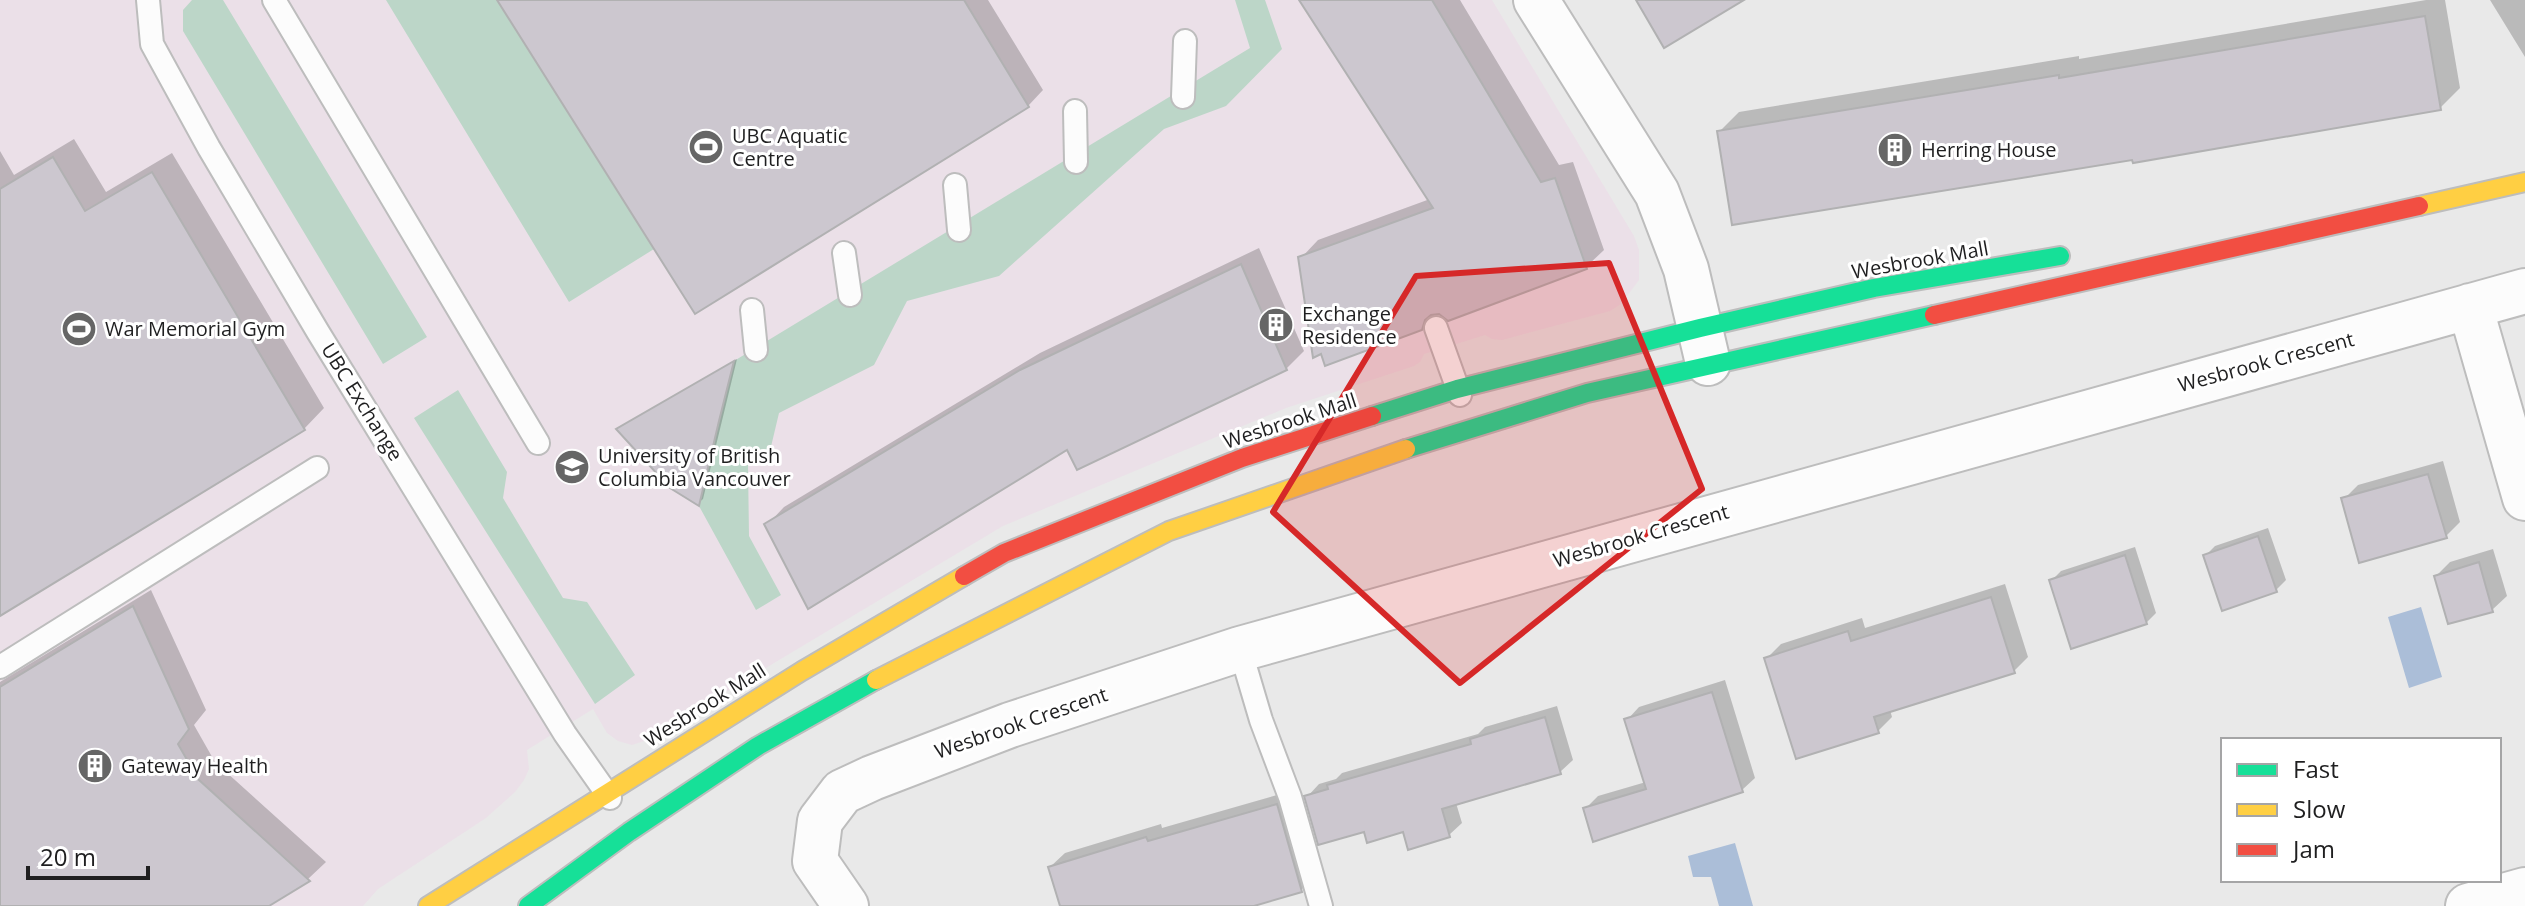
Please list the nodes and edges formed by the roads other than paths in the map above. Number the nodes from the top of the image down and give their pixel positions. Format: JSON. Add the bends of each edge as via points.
{"nodes":[{"id":1,"x":148,"y":0,"type":"edge"},
{"id":2,"x":274,"y":0,"type":"edge"},
{"id":3,"x":1536,"y":0,"type":"edge"},
{"id":4,"x":1185,"y":41,"type":"dead end"},
{"id":5,"x":1183,"y":97,"type":"dead end"},
{"id":6,"x":1075,"y":111,"type":"dead end"},
{"id":7,"x":1076,"y":162,"type":"dead end"},
{"id":8,"x":2525,"y":182,"type":"edge"},
{"id":9,"x":955,"y":185,"type":"dead end"},
{"id":10,"x":959,"y":230,"type":"dead end"},
{"id":11,"x":2261,"y":240,"type":"junction"},
{"id":12,"x":2168,"y":242,"type":"dead end"},
{"id":13,"x":844,"y":253,"type":"dead end"},
{"id":14,"x":2077,"y":253,"type":"dead end"},
{"id":15,"x":2525,"y":291,"type":"edge"},
{"id":16,"x":850,"y":295,"type":"dead end"},
{"id":17,"x":2470,"y":306,"type":"junction"},
{"id":18,"x":752,"y":310,"type":"dead end"},
{"id":19,"x":1436,"y":328,"type":"dead end"},
{"id":20,"x":1704,"y":347,"type":"junction"},
{"id":21,"x":756,"y":350,"type":"dead end"},
{"id":22,"x":1457,"y":389,"type":"junction"},
{"id":23,"x":1471,"y":426,"type":"junction"},
{"id":24,"x":538,"y":443,"type":"dead end"},
{"id":25,"x":317,"y":468,"type":"dead end"},
{"id":26,"x":2525,"y":498,"type":"edge"},
{"id":27,"x":1240,"y":649,"type":"junction"},
{"id":28,"x":0,"y":667,"type":"edge"},
{"id":29,"x":606,"y":792,"type":"junction"},
{"id":30,"x":629,"y":832,"type":"junction"},
{"id":31,"x":2525,"y":890,"type":"edge"},
{"id":32,"x":428,"y":906,"type":"edge"},
{"id":33,"x":528,"y":906,"type":"edge"},
{"id":34,"x":846,"y":906,"type":"edge"},
{"id":35,"x":1321,"y":906,"type":"edge"},
{"id":36,"x":2468,"y":906,"type":"edge"}],
"edges":[{"from":1,"to":29,"type":"lane","name":"UBC Exchange","via":[[152,44],[209,148],[565,734]]},
{"from":2,"to":24,"type":"lane"},
{"from":3,"to":20,"type":"street","via":[[1657,193],[1686,269]]},
{"from":4,"to":5,"type":"lane"},
{"from":6,"to":7,"type":"lane"},
{"from":8,"to":11,"type":"main road","name":"Wesbrook Mall"},
{"from":9,"to":10,"type":"lane"},
{"from":11,"to":12,"type":"main road","name":"Wesbrook Mall"},
{"from":11,"to":20,"type":"main road","name":"Wesbrook Mall"},
{"from":13,"to":16,"type":"lane"},
{"from":14,"to":20,"type":"main road","name":"Wesbrook Mall","via":[[1874,288]]},
{"from":15,"to":17,"type":"street","name":"Wesbrook Crescent"},
{"from":17,"to":26,"type":"street"},
{"from":17,"to":27,"type":"street","name":"Wesbrook Crescent"},
{"from":18,"to":21,"type":"lane"},
{"from":19,"to":22,"type":"lane"},
{"from":20,"to":22,"type":"main road","name":"Wesbrook Mall"},
{"from":20,"to":23,"type":"main road","name":"Wesbrook Mall","via":[[1587,393]]},
{"from":22,"to":23,"type":"lane"},
{"from":22,"to":29,"type":"main road","name":"Wesbrook Mall","via":[[1242,458],[1004,553]]},
{"from":23,"to":30,"type":"main road","name":"Wesbrook Mall","via":[[1169,531],[911,660],[758,746]]},
{"from":25,"to":28,"type":"lane"},
{"from":27,"to":34,"type":"street","name":"Wesbrook Crescent","via":[[1010,725],[842,792],[820,821],[815,861]]},
{"from":27,"to":35,"type":"lane"},
{"from":29,"to":30,"type":"lane","name":"UBC Exchange"},
{"from":29,"to":32,"type":"main road","name":"Wesbrook Mall"},
{"from":30,"to":33,"type":"main road","name":"Wesbrook Mall"},
{"from":31,"to":36,"type":"street"}]}
